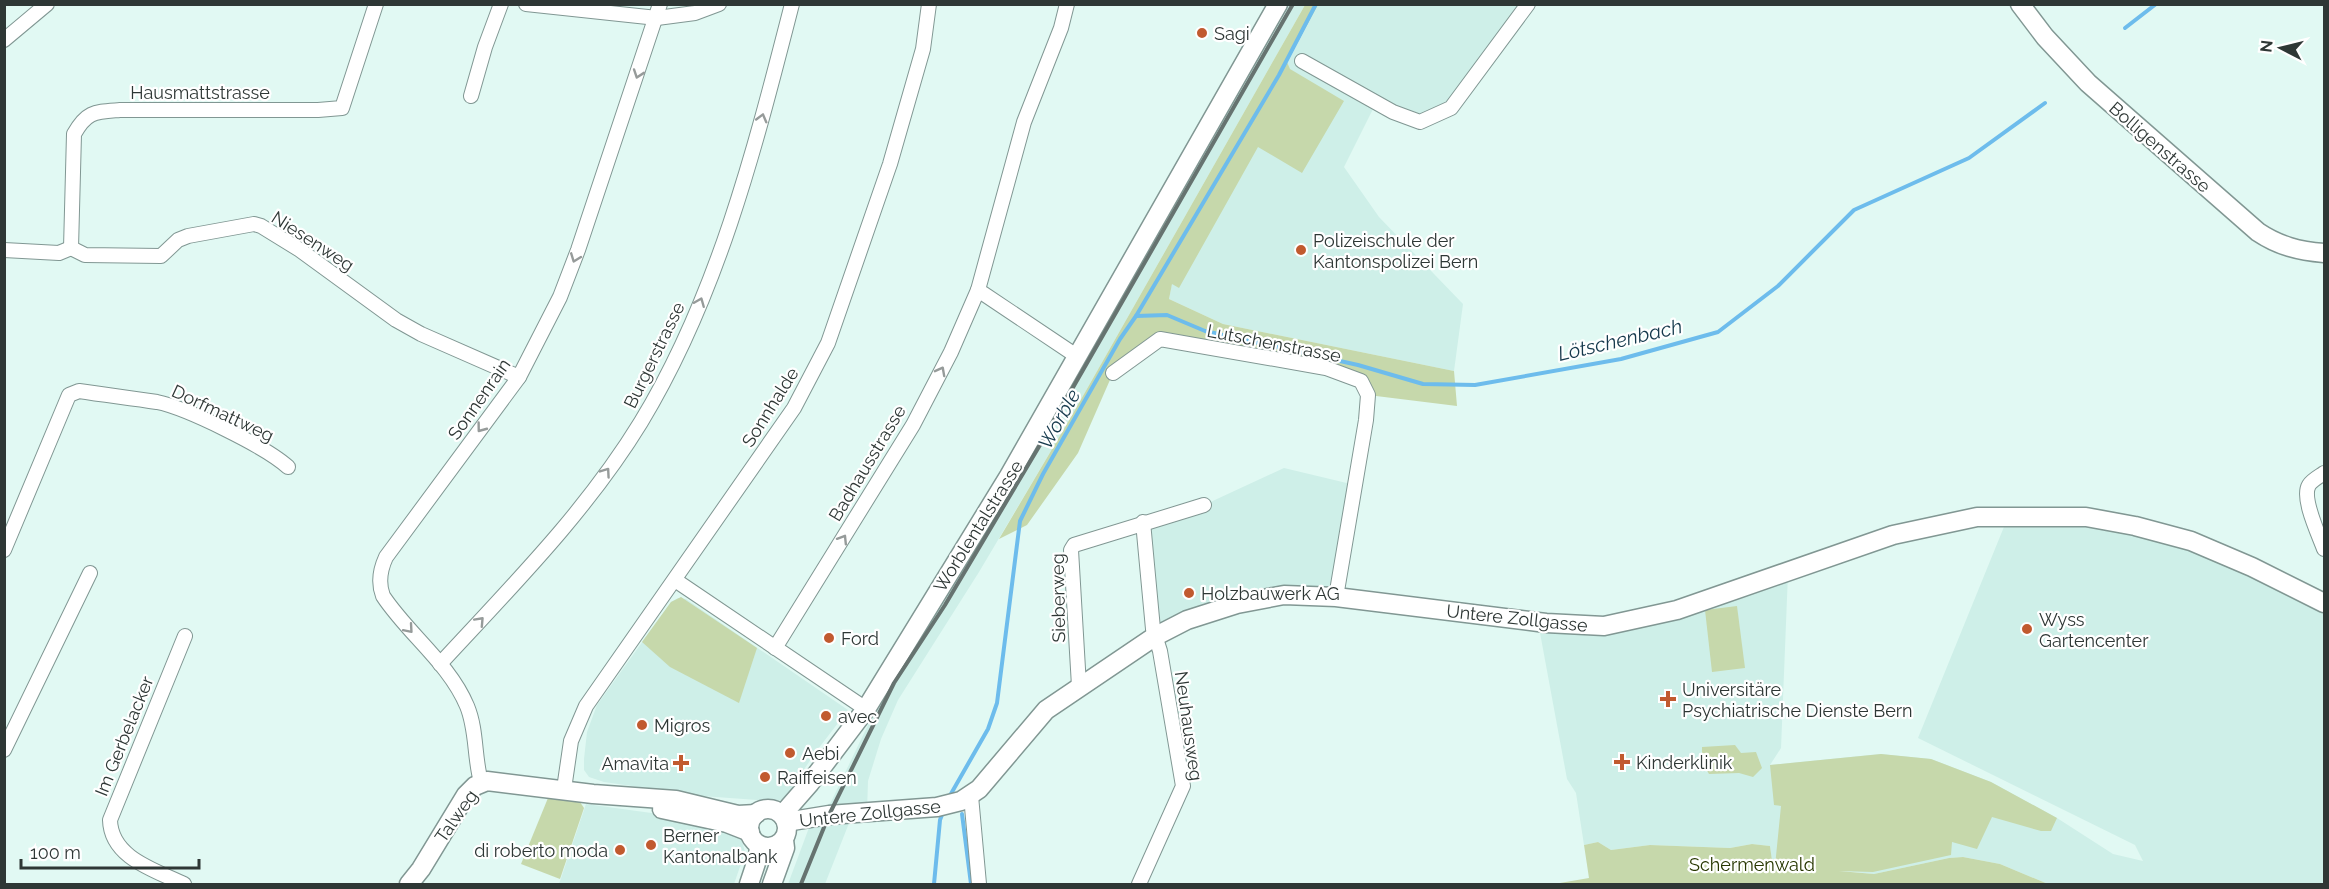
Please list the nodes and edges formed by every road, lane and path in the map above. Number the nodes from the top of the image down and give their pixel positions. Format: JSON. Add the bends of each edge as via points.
{"nodes":[{"id":1,"x":47,"y":4,"type":"edge"},
{"id":2,"x":376,"y":4,"type":"edge"},
{"id":3,"x":501,"y":4,"type":"edge"},
{"id":4,"x":526,"y":4,"type":"edge"},
{"id":5,"x":718,"y":4,"type":"edge"},
{"id":6,"x":792,"y":4,"type":"edge"},
{"id":7,"x":929,"y":4,"type":"edge"},
{"id":8,"x":1067,"y":4,"type":"edge"},
{"id":9,"x":1278,"y":4,"type":"edge"},
{"id":10,"x":1528,"y":4,"type":"edge"},
{"id":11,"x":2020,"y":4,"type":"edge"},
{"id":12,"x":659,"y":11,"type":"edge"},
{"id":13,"x":4,"y":40,"type":"edge"},
{"id":14,"x":1302,"y":62,"type":"dead end"},
{"id":15,"x":471,"y":96,"type":"dead end"},
{"id":16,"x":71,"y":248,"type":"junction"},
{"id":17,"x":4,"y":250,"type":"edge"},
{"id":18,"x":2325,"y":253,"type":"edge"},
{"id":19,"x":978,"y":290,"type":"junction"},
{"id":20,"x":1078,"y":357,"type":"junction"},
{"id":21,"x":1113,"y":373,"type":"dead end"},
{"id":22,"x":519,"y":377,"type":"junction"},
{"id":23,"x":288,"y":467,"type":"dead end"},
{"id":24,"x":2325,"y":473,"type":"edge"},
{"id":25,"x":1204,"y":505,"type":"dead end"},
{"id":26,"x":1143,"y":522,"type":"junction"},
{"id":27,"x":2325,"y":549,"type":"edge"},
{"id":28,"x":4,"y":550,"type":"edge"},
{"id":29,"x":90,"y":573,"type":"dead end"},
{"id":30,"x":675,"y":580,"type":"junction"},
{"id":31,"x":1336,"y":597,"type":"junction"},
{"id":32,"x":2325,"y":603,"type":"edge"},
{"id":33,"x":185,"y":636,"type":"dead end"},
{"id":34,"x":1154,"y":637,"type":"junction"},
{"id":35,"x":775,"y":648,"type":"junction"},
{"id":36,"x":440,"y":663,"type":"junction"},
{"id":37,"x":1079,"y":686,"type":"junction"},
{"id":38,"x":866,"y":709,"type":"junction"},
{"id":39,"x":4,"y":750,"type":"edge"},
{"id":40,"x":482,"y":782,"type":"junction"},
{"id":41,"x":564,"y":789,"type":"junction"},
{"id":42,"x":593,"y":794,"type":"junction"},
{"id":43,"x":966,"y":798,"type":"junction"},
{"id":44,"x":756,"y":814,"type":"junction"},
{"id":45,"x":772,"y":833,"type":"junction"},
{"id":46,"x":184,"y":885,"type":"edge"},
{"id":47,"x":409,"y":885,"type":"edge"},
{"id":48,"x":749,"y":885,"type":"edge"},
{"id":49,"x":760,"y":885,"type":"edge"},
{"id":50,"x":772,"y":885,"type":"edge"},
{"id":51,"x":979,"y":885,"type":"edge"},
{"id":52,"x":1139,"y":885,"type":"edge"}],
"edges":[{"from":1,"to":13,"type":"street"},
{"from":2,"to":16,"type":"street","name":"Hausmattstrasse","via":[[342,108],[98,111],[82,120],[74,134]]},
{"from":3,"to":15,"type":"street"},
{"from":4,"to":12,"type":"street"},
{"from":5,"to":12,"type":"street","via":[[695,13]]},
{"from":36,"to":6,"type":"street","name":"Burgerstrasse","one_way":true,"via":[[583,505],[640,423],[677,355],[700,303],[754,151]]},
{"from":7,"to":30,"type":"street","name":"Sonnhalde","via":[[923,50],[893,153],[828,343],[794,408]]},
{"from":8,"to":19,"type":"street","name":"Badhausstrasse","via":[[1024,122]]},
{"from":9,"to":20,"type":"street","name":"Worblentalstrasse"},
{"from":10,"to":14,"type":"street","via":[[1451,108],[1420,122],[1393,112]]},
{"from":11,"to":18,"type":"street","name":"Bolligenstrasse","via":[[2088,83],[2258,232],[2292,249]]},
{"from":12,"to":22,"type":"street","name":"Sonnenrain","one_way":true,"via":[[578,250],[560,297]]},
{"from":16,"to":17,"type":"street","name":"Niesenweg","via":[[59,253]]},
{"from":16,"to":22,"type":"street","name":"Niesenweg","via":[[85,255],[161,256],[188,236],[261,226],[396,320]]},
{"from":19,"to":20,"type":"street"},
{"from":35,"to":19,"type":"street","name":"Badhausstrasse","one_way":true,"via":[[913,425]]},
{"from":20,"to":38,"type":"street","name":"Worblentalstrasse","via":[[1010,476]]},
{"from":21,"to":31,"type":"street","name":"Lutschenstrasse","via":[[1160,339],[1326,368],[1361,381],[1368,395],[1366,420]]},
{"from":22,"to":36,"type":"street","name":"Sonnenrain","one_way":true,"via":[[383,564],[383,596]]},
{"from":23,"to":28,"type":"street","name":"Dorfmattweg","via":[[222,429],[171,407],[79,391],[69,395]]},
{"from":24,"to":27,"type":"street","via":[[2309,485],[2307,492]]},
{"from":25,"to":26,"type":"street","name":"Sieberweg"},
{"from":26,"to":34,"type":"street"},
{"from":26,"to":37,"type":"street","name":"Sieberweg","via":[[1074,545],[1071,550]]},
{"from":29,"to":39,"type":"street"},
{"from":30,"to":35,"type":"street"},
{"from":30,"to":41,"type":"street","name":"Sonnhalde","via":[[586,706],[571,741]]},
{"from":31,"to":32,"type":"street","name":"Untere Zollgasse","via":[[1546,623],[1604,626],[1677,610],[1893,536],[1977,518],[2086,517],[2191,541]]},
{"from":31,"to":34,"type":"street","name":"Untere Zollgasse","via":[[1284,595],[1237,603],[1187,620]]},
{"from":33,"to":46,"type":"street","name":"Im Gerbelacker","via":[[110,820],[113,839],[128,856]]},
{"from":34,"to":37,"type":"street","name":"Untere Zollgasse"},
{"from":34,"to":52,"type":"street","name":"Neuhausweg","via":[[1160,651],[1183,786]]},
{"from":35,"to":38,"type":"street"},
{"from":36,"to":40,"type":"street","name":"Sonnenrain","via":[[467,705]]},
{"from":37,"to":43,"type":"street","name":"Untere Zollgasse","via":[[1038,718],[984,783]]},
{"from":38,"to":45,"type":"street","name":"Worblentalstrasse"},
{"from":40,"to":41,"type":"street","name":"Talweg"},
{"from":40,"to":47,"type":"street","name":"Talweg","via":[[461,802]]},
{"from":41,"to":42,"type":"street","name":"Talweg"},
{"from":42,"to":44,"type":"street","name":"Talweg","via":[[647,796],[738,815]]},
{"from":42,"to":45,"type":"street","name":"Talweg"},
{"from":43,"to":45,"type":"street","name":"Untere Zollgasse","via":[[938,807],[829,815]]},
{"from":43,"to":51,"type":"street"},
{"from":44,"to":45,"type":"street","via":[[751,821]]},
{"from":44,"to":45,"type":"street","name":"Untere Zollgasse","via":[[769,809]]},
{"from":45,"to":48,"type":"street","name":"Worblentalstrasse","via":[[758,857]]},
{"from":45,"to":49,"type":"street","name":"Worblentalstrasse"},
{"from":45,"to":50,"type":"street","name":"Worblentalstrasse","via":[[784,848]]}]}
